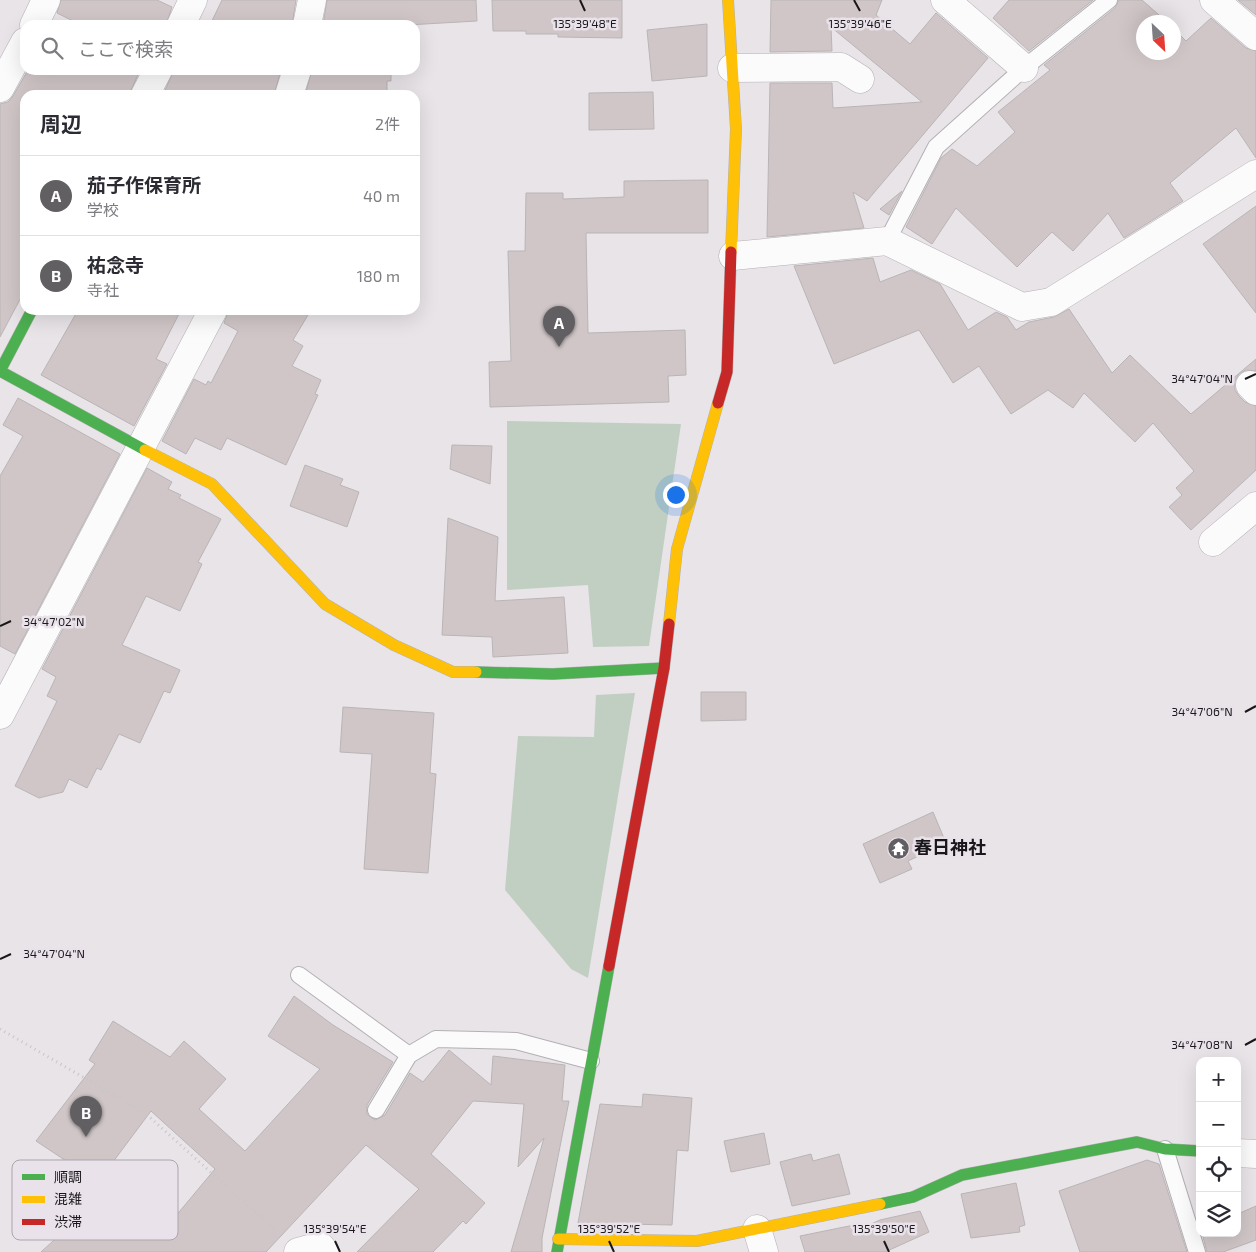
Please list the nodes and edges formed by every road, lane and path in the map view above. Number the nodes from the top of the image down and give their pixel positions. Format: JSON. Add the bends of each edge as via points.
{"nodes":[{"id":1,"x":46,"y":0,"type":"edge"},
{"id":2,"x":193,"y":0,"type":"edge"},
{"id":3,"x":312,"y":0,"type":"edge"},
{"id":4,"x":728,"y":0,"type":"edge"},
{"id":5,"x":945,"y":0,"type":"edge"},
{"id":6,"x":1109,"y":0,"type":"edge"},
{"id":7,"x":1214,"y":0,"type":"edge"},
{"id":8,"x":36,"y":20,"type":"edge"},
{"id":9,"x":183,"y":20,"type":"edge"},
{"id":10,"x":308,"y":20,"type":"edge"},
{"id":11,"x":1256,"y":36,"type":"edge"},
{"id":12,"x":20,"y":51,"type":"edge"},
{"id":13,"x":732,"y":68,"type":"junction"},
{"id":14,"x":1024,"y":68,"type":"junction"},
{"id":15,"x":155,"y":75,"type":"edge"},
{"id":16,"x":295,"y":75,"type":"edge"},
{"id":17,"x":860,"y":78,"type":"dead end"},
{"id":18,"x":0,"y":88,"type":"edge"},
{"id":19,"x":148,"y":90,"type":"edge"},
{"id":20,"x":290,"y":90,"type":"edge"},
{"id":21,"x":1256,"y":174,"type":"edge"},
{"id":22,"x":886,"y":241,"type":"junction"},
{"id":23,"x":733,"y":256,"type":"junction"},
{"id":24,"x":29,"y":315,"type":"edge"},
{"id":25,"x":210,"y":315,"type":"edge"},
{"id":26,"x":140,"y":447,"type":"junction"},
{"id":27,"x":1256,"y":506,"type":"edge"},
{"id":28,"x":1213,"y":542,"type":"dead end"},
{"id":29,"x":664,"y":668,"type":"junction"},
{"id":30,"x":0,"y":715,"type":"edge"},
{"id":31,"x":299,"y":975,"type":"dead end"},
{"id":32,"x":0,"y":1029,"type":"edge"},
{"id":33,"x":409,"y":1054,"type":"junction"},
{"id":34,"x":592,"y":1061,"type":"junction"},
{"id":35,"x":376,"y":1110,"type":"dead end"},
{"id":36,"x":1165,"y":1148,"type":"junction"},
{"id":37,"x":1196,"y":1151,"type":"edge"},
{"id":38,"x":1241,"y":1153,"type":"edge"},
{"id":39,"x":1256,"y":1154,"type":"edge"},
{"id":40,"x":558,"y":1239,"type":"junction"},
{"id":41,"x":760,"y":1240,"type":"edge"},
{"id":42,"x":298,"y":1252,"type":"edge"},
{"id":43,"x":325,"y":1252,"type":"edge"},
{"id":44,"x":557,"y":1252,"type":"edge"},
{"id":45,"x":1197,"y":1252,"type":"edge"}],
"edges":[{"from":1,"to":8,"type":"street"},
{"from":2,"to":9,"type":"street"},
{"from":3,"to":10,"type":"street"},
{"from":4,"to":13,"type":"street"},
{"from":5,"to":14,"type":"street"},
{"from":6,"to":14,"type":"lane"},
{"from":7,"to":11,"type":"street"},
{"from":12,"to":18,"type":"street"},
{"from":13,"to":17,"type":"street","via":[[841,67]]},
{"from":13,"to":23,"type":"street","via":[[736,129]]},
{"from":14,"to":22,"type":"lane","via":[[936,146]]},
{"from":15,"to":19,"type":"street"},
{"from":16,"to":20,"type":"street"},
{"from":21,"to":22,"type":"street","via":[[1051,302],[1022,307]]},
{"from":22,"to":23,"type":"street"},
{"from":23,"to":29,"type":"street","via":[[727,372],[677,550]]},
{"from":24,"to":26,"type":"street","via":[[0,371]]},
{"from":25,"to":26,"type":"street"},
{"from":26,"to":29,"type":"street","via":[[212,484],[325,604],[394,645],[453,672],[553,674]]},
{"from":26,"to":30,"type":"street"},
{"from":27,"to":28,"type":"street"},
{"from":29,"to":34,"type":"street"},
{"from":31,"to":33,"type":"lane"},
{"from":32,"to":42,"type":"path","via":[[145,1113]]},
{"from":33,"to":34,"type":"lane","via":[[436,1039],[516,1041]]},
{"from":33,"to":35,"type":"lane"},
{"from":34,"to":40,"type":"street"},
{"from":36,"to":37,"type":"street"},
{"from":36,"to":41,"type":"street","via":[[1137,1142],[962,1175],[913,1197]]},
{"from":36,"to":45,"type":"lane"},
{"from":38,"to":39,"type":"street"},
{"from":40,"to":41,"type":"street"},
{"from":40,"to":44,"type":"street"},
{"from":42,"to":43,"type":"street","via":[[320,1246]]}]}
